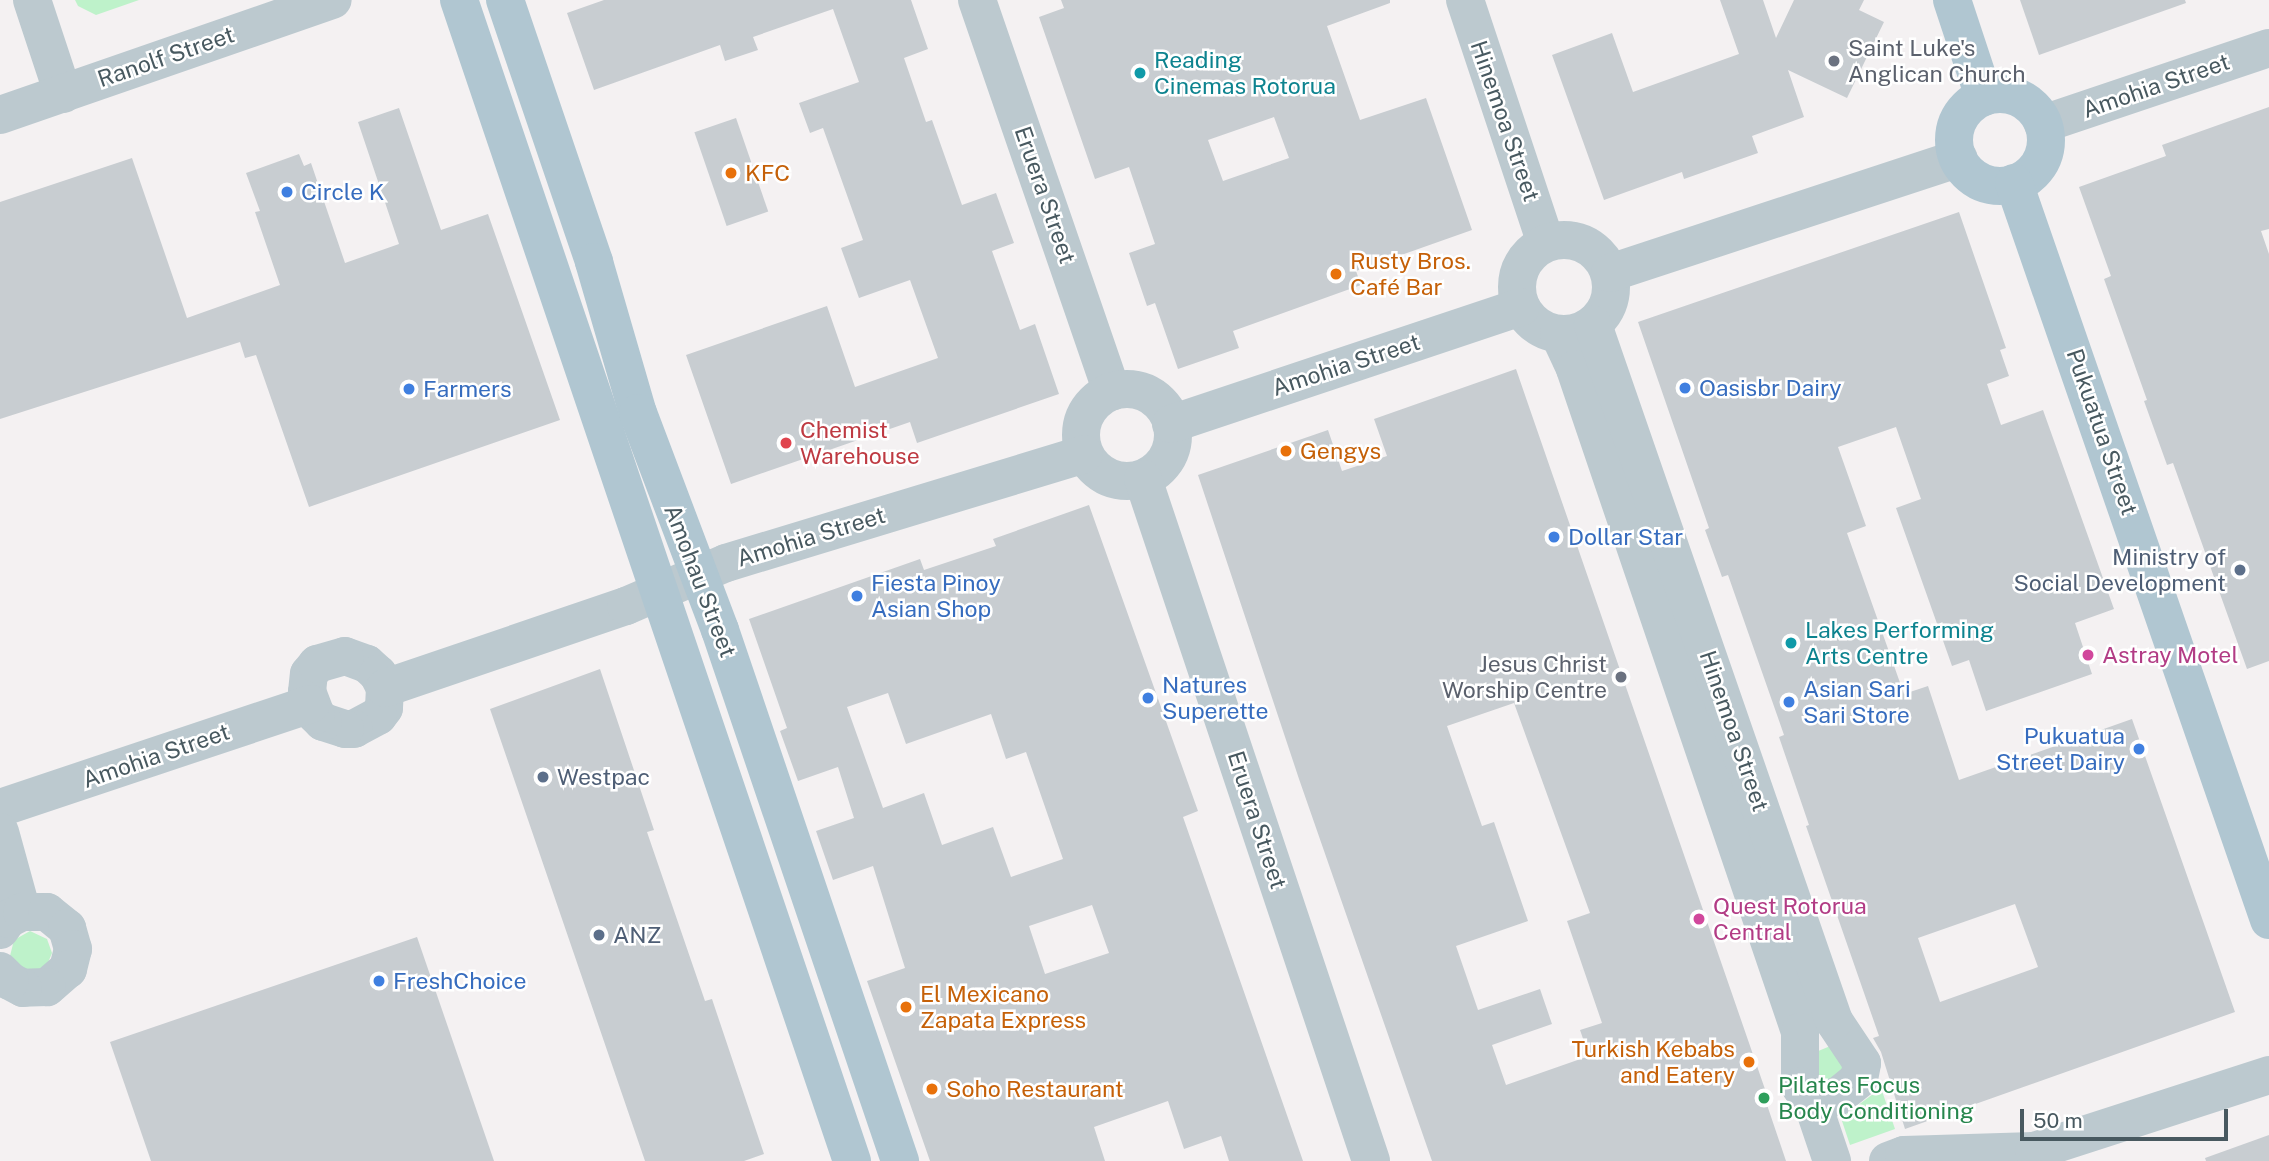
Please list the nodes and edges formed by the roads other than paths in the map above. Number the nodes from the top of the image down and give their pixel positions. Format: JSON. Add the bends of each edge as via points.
{"nodes":[{"id":1,"x":32,"y":0,"type":"edge"},
{"id":2,"x":333,"y":0,"type":"edge"},
{"id":3,"x":459,"y":0,"type":"edge"},
{"id":4,"x":505,"y":0,"type":"edge"},
{"id":5,"x":977,"y":0,"type":"edge"},
{"id":6,"x":1465,"y":0,"type":"edge"},
{"id":7,"x":1952,"y":0,"type":"edge"},
{"id":8,"x":2269,"y":48,"type":"edge"},
{"id":9,"x":63,"y":94,"type":"junction"},
{"id":10,"x":1984,"y":97,"type":"junction"},
{"id":11,"x":0,"y":115,"type":"edge"},
{"id":12,"x":2043,"y":124,"type":"junction"},
{"id":13,"x":1959,"y":158,"type":"junction"},
{"id":14,"x":2014,"y":184,"type":"junction"},
{"id":15,"x":1546,"y":243,"type":"junction"},
{"id":16,"x":1610,"y":273,"type":"junction"},
{"id":17,"x":1521,"y":307,"type":"junction"},
{"id":18,"x":1576,"y":330,"type":"junction"},
{"id":19,"x":1112,"y":391,"type":"junction"},
{"id":20,"x":1171,"y":424,"type":"junction"},
{"id":21,"x":1084,"y":454,"type":"junction"},
{"id":22,"x":1143,"y":479,"type":"junction"},
{"id":23,"x":699,"y":575,"type":"junction"},
{"id":24,"x":659,"y":592,"type":"junction"},
{"id":25,"x":384,"y":688,"type":"junction"},
{"id":26,"x":311,"y":704,"type":"junction"},
{"id":27,"x":0,"y":808,"type":"edge"},
{"id":28,"x":0,"y":832,"type":"edge"},
{"id":29,"x":2269,"y":919,"type":"edge"},
{"id":30,"x":11,"y":921,"type":"edge"},
{"id":31,"x":0,"y":971,"type":"edge"},
{"id":32,"x":2269,"y":1075,"type":"edge"},
{"id":33,"x":1810,"y":1096,"type":"junction"},
{"id":34,"x":852,"y":1161,"type":"edge"},
{"id":35,"x":900,"y":1161,"type":"edge"},
{"id":36,"x":1371,"y":1161,"type":"edge"},
{"id":37,"x":1832,"y":1161,"type":"edge"},
{"id":38,"x":1888,"y":1161,"type":"edge"}],
"edges":[{"from":1,"to":9,"type":"street"},
{"from":2,"to":9,"type":"street","name":"Ranolf Street"},
{"from":3,"to":24,"type":"main road","name":"Amohau Street"},
{"from":4,"to":23,"type":"main road","name":"Amohau Street","via":[[594,262],[638,413]]},
{"from":5,"to":19,"type":"street","name":"Eruera Street"},
{"from":6,"to":15,"type":"street","name":"Hinemoa Street"},
{"from":7,"to":10,"type":"main road"},
{"from":8,"to":12,"type":"street","name":"Amohia Street"},
{"from":9,"to":11,"type":"street","name":"Ranolf Street"},
{"from":10,"to":12,"type":"main road","via":[[2020,98],[2038,113]]},
{"from":10,"to":13,"type":"main road","via":[[1962,115],[1955,143]]},
{"from":12,"to":14,"type":"main road","via":[[2044,153],[2027,177]]},
{"from":13,"to":14,"type":"main road","via":[[1972,176],[1982,181]]},
{"from":13,"to":16,"type":"street"},
{"from":14,"to":29,"type":"main road","name":"Pukuatua Street"},
{"from":15,"to":16,"type":"street","via":[[1570,239],[1584,243],[1602,258]]},
{"from":15,"to":17,"type":"street","via":[[1526,257],[1517,275]]},
{"from":16,"to":18,"type":"street","via":[[1610,300]]},
{"from":17,"to":18,"type":"street","via":[[1530,321],[1544,330]]},
{"from":17,"to":20,"type":"street","name":"Amohia Street"},
{"from":18,"to":33,"type":"street","name":"Hinemoa Street","via":[[1575,369],[1800,1032],[1799,1075]]},
{"from":18,"to":33,"type":"street","name":"Hinemoa Street","via":[[1830,1008],[1862,1063],[1859,1079],[1845,1093],[1826,1099]]},
{"from":19,"to":20,"type":"street","via":[[1141,390],[1159,401]]},
{"from":19,"to":21,"type":"street","via":[[1091,405],[1081,426]]},
{"from":20,"to":22,"type":"street","via":[[1173,441],[1168,457]]},
{"from":21,"to":22,"type":"street","via":[[1093,467],[1112,479]]},
{"from":21,"to":23,"type":"street","name":"Amohia Street"},
{"from":22,"to":36,"type":"street","name":"Eruera Street"},
{"from":23,"to":24,"type":"street","name":"Amohia Street"},
{"from":23,"to":35,"type":"main road","name":"Amohau Street"},
{"from":24,"to":25,"type":"street","name":"Amohia Street"},
{"from":24,"to":34,"type":"main road","name":"Amohau Street"},
{"from":25,"to":26,"type":"street","via":[[384,708],[354,729],[323,722]]},
{"from":25,"to":26,"type":"street","via":[[367,664],[345,656],[331,657],[309,674]]},
{"from":26,"to":27,"type":"street","name":"Amohia Street"},
{"from":28,"to":30,"type":"street"},
{"from":30,"to":31,"type":"street","via":[[47,912],[59,919],[72,939],[71,962],[58,980],[33,989],[10,981]]},
{"from":32,"to":38,"type":"street","via":[[2034,1152],[1904,1155]]},
{"from":33,"to":37,"type":"street","name":"Hinemoa Street"}]}
